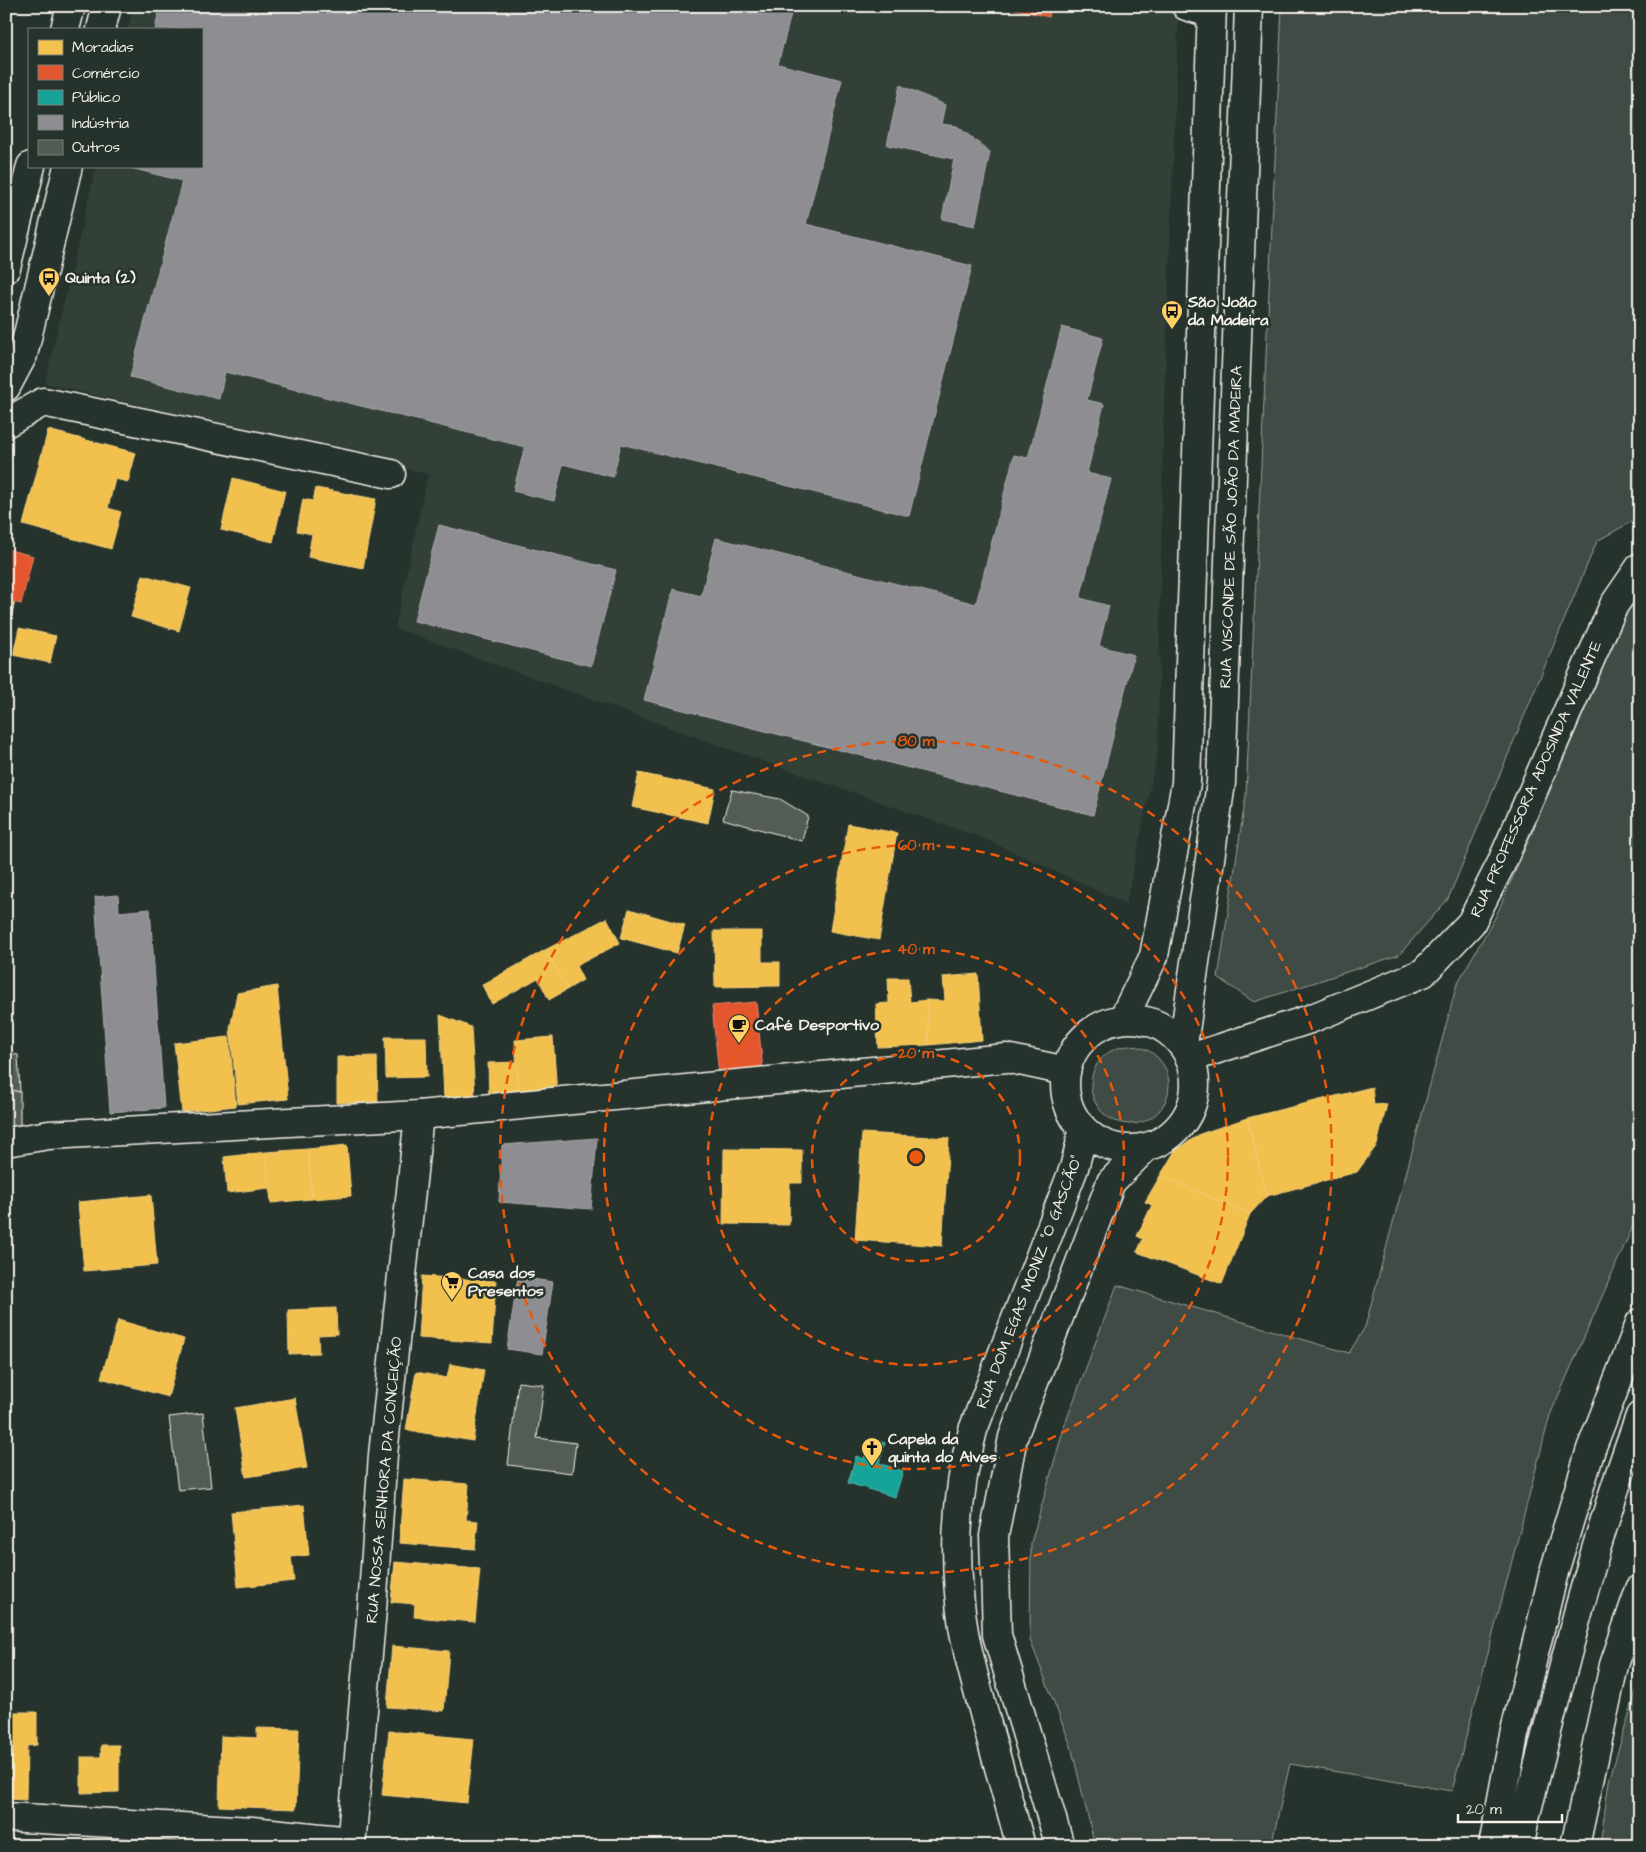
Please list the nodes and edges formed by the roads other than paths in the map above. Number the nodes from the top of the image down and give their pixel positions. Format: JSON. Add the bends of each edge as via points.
{"nodes":[{"id":1,"x":70,"y":6,"type":"edge"},
{"id":2,"x":107,"y":6,"type":"edge"},
{"id":3,"x":1249,"y":6,"type":"edge"},
{"id":4,"x":1203,"y":8,"type":"edge"},
{"id":5,"x":65,"y":28,"type":"edge"},
{"id":6,"x":101,"y":28,"type":"edge"},
{"id":7,"x":31,"y":168,"type":"edge"},
{"id":8,"x":68,"y":168,"type":"edge"},
{"id":9,"x":6,"y":268,"type":"edge"},
{"id":10,"x":6,"y":387,"type":"edge"},
{"id":11,"x":6,"y":422,"type":"edge"},
{"id":12,"x":391,"y":474,"type":"dead end"},
{"id":13,"x":1640,"y":567,"type":"edge"},
{"id":14,"x":1123,"y":1019,"type":"junction"},
{"id":15,"x":1186,"y":1051,"type":"junction"},
{"id":16,"x":1066,"y":1071,"type":"junction"},
{"id":17,"x":419,"y":1115,"type":"junction"},
{"id":18,"x":1082,"y":1128,"type":"junction"},
{"id":19,"x":6,"y":1142,"type":"edge"},
{"id":20,"x":1145,"y":1148,"type":"junction"},
{"id":21,"x":1640,"y":1323,"type":"edge"},
{"id":22,"x":1640,"y":1416,"type":"edge"},
{"id":23,"x":1640,"y":1589,"type":"edge"},
{"id":24,"x":6,"y":1817,"type":"edge"},
{"id":25,"x":351,"y":1843,"type":"edge"},
{"id":26,"x":1021,"y":1846,"type":"edge"},
{"id":27,"x":1060,"y":1846,"type":"edge"},
{"id":28,"x":1492,"y":1846,"type":"edge"},
{"id":29,"x":1520,"y":1846,"type":"edge"},
{"id":30,"x":1575,"y":1846,"type":"edge"}],
"edges":[{"from":1,"to":5,"type":"main road"},
{"from":2,"to":6,"type":"main road"},
{"from":3,"to":15,"type":"main road","name":"RUA VISCONDE DE SÃO JOÃO DA MADEIRA","via":[[1222,784]]},
{"from":4,"to":14,"type":"main road","via":[[1186,784],[1154,956]]},
{"from":7,"to":9,"type":"main road"},
{"from":8,"to":10,"type":"main road","via":[[23,355]]},
{"from":11,"to":12,"type":"main road","via":[[43,402]]},
{"from":13,"to":15,"type":"main road","name":"RUA PROFESSORA ADOSINDA VALENTE","via":[[1614,605],[1501,864],[1471,923],[1423,973],[1310,1019]]},
{"from":14,"to":15,"type":"main road","via":[[1144,1021],[1163,1028]]},
{"from":14,"to":16,"type":"main road","via":[[1103,1025],[1086,1036],[1073,1052]]},
{"from":15,"to":20,"type":"main road","via":[[1195,1076],[1195,1095],[1189,1113],[1178,1129]]},
{"from":16,"to":17,"type":"main road","via":[[1006,1058]]},
{"from":16,"to":18,"type":"main road","via":[[1067,1101]]},
{"from":17,"to":19,"type":"main road","via":[[49,1135]]},
{"from":17,"to":25,"type":"main road","name":"RUA NOSSA SENHORA DA CONCEIÇÃO","via":[[383,1455]]},
{"from":18,"to":20,"type":"main road","via":[[1107,1145]]},
{"from":18,"to":26,"type":"main road","name":"RUA DOM EGAS MONIZ \"O GASCÃO\"","via":[[1074,1168],[973,1430],[960,1497],[958,1574],[963,1625],[970,1662]]},
{"from":20,"to":27,"type":"main road","via":[[1111,1182],[1086,1246],[1013,1436],[994,1536],[997,1635]]},
{"from":21,"to":28,"type":"main road","via":[[1592,1449],[1554,1572],[1514,1735]]},
{"from":22,"to":29,"type":"main road","via":[[1581,1602]]},
{"from":23,"to":30,"type":"main road","via":[[1614,1665]]},
{"from":24,"to":25,"type":"main road","via":[[252,1831]]}]}
